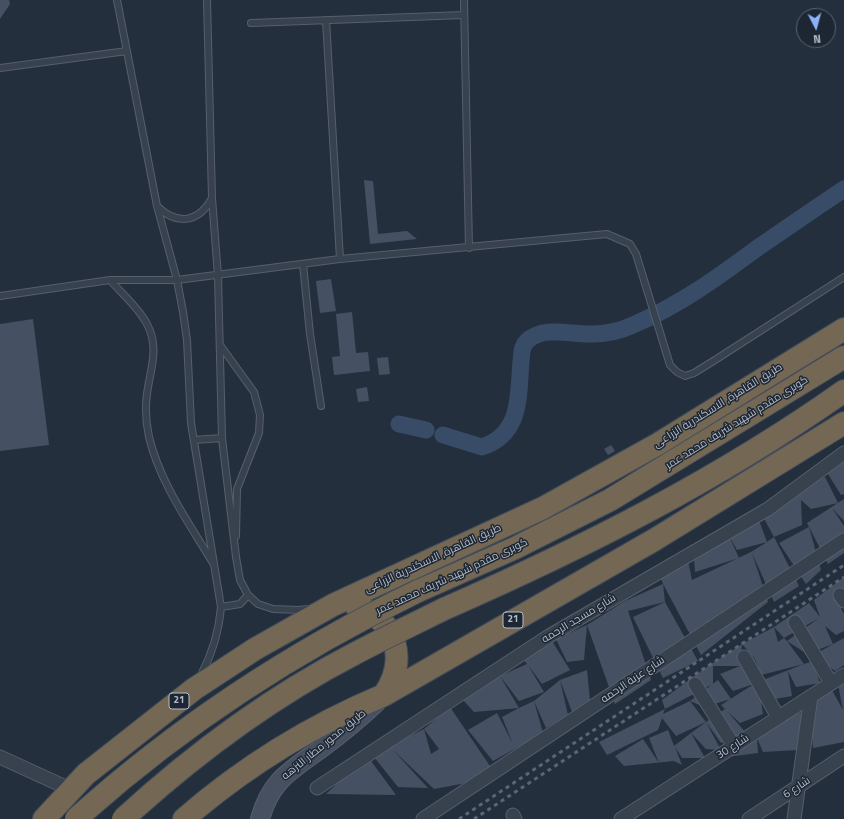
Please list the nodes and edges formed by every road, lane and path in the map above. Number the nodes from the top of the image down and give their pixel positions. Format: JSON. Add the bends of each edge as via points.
{"nodes":[{"id":1,"x":117,"y":0,"type":"edge"},
{"id":2,"x":207,"y":0,"type":"edge"},
{"id":3,"x":464,"y":0,"type":"edge"},
{"id":4,"x":464,"y":15,"type":"junction"},
{"id":5,"x":326,"y":20,"type":"junction"},
{"id":6,"x":251,"y":22,"type":"dead end"},
{"id":7,"x":127,"y":51,"type":"junction"},
{"id":8,"x":1,"y":68,"type":"edge"},
{"id":9,"x":212,"y":198,"type":"junction"},
{"id":10,"x":157,"y":206,"type":"junction"},
{"id":11,"x":469,"y":248,"type":"junction"},
{"id":12,"x":340,"y":259,"type":"junction"},
{"id":13,"x":303,"y":264,"type":"junction"},
{"id":14,"x":218,"y":276,"type":"junction"},
{"id":15,"x":844,"y":277,"type":"edge"},
{"id":16,"x":110,"y":280,"type":"junction"},
{"id":17,"x":177,"y":280,"type":"junction"},
{"id":18,"x":0,"y":296,"type":"edge"},
{"id":19,"x":844,"y":328,"type":"edge"},
{"id":20,"x":220,"y":344,"type":"junction"},
{"id":21,"x":844,"y":357,"type":"edge"},
{"id":22,"x":844,"y":391,"type":"edge"},
{"id":23,"x":321,"y":406,"type":"dead end"},
{"id":24,"x":844,"y":423,"type":"edge"},
{"id":25,"x":222,"y":438,"type":"junction"},
{"id":26,"x":194,"y":440,"type":"junction"},
{"id":27,"x":844,"y":453,"type":"edge"},
{"id":28,"x":844,"y":540,"type":"edge"},
{"id":29,"x":236,"y":557,"type":"junction"},
{"id":30,"x":215,"y":566,"type":"junction"},
{"id":31,"x":248,"y":595,"type":"junction"},
{"id":32,"x":332,"y":605,"type":"junction"},
{"id":33,"x":221,"y":607,"type":"junction"},
{"id":34,"x":795,"y":622,"type":"dead end"},
{"id":35,"x":744,"y":657,"type":"dead end"},
{"id":36,"x":844,"y":674,"type":"edge"},
{"id":37,"x":831,"y":683,"type":"junction"},
{"id":38,"x":695,"y":684,"type":"dead end"},
{"id":39,"x":194,"y":689,"type":"junction"},
{"id":40,"x":384,"y":695,"type":"junction"},
{"id":41,"x":811,"y":696,"type":"junction"},
{"id":42,"x":778,"y":717,"type":"junction"},
{"id":43,"x":734,"y":746,"type":"junction"},
{"id":44,"x":844,"y":756,"type":"edge"},
{"id":45,"x":0,"y":758,"type":"edge"},
{"id":46,"x":798,"y":786,"type":"junction"},
{"id":47,"x":317,"y":788,"type":"dead end"},
{"id":48,"x":72,"y":790,"type":"junction"},
{"id":49,"x":44,"y":819,"type":"edge"},
{"id":50,"x":76,"y":819,"type":"edge"},
{"id":51,"x":123,"y":819,"type":"edge"},
{"id":52,"x":184,"y":819,"type":"edge"},
{"id":53,"x":260,"y":819,"type":"edge"},
{"id":54,"x":422,"y":819,"type":"edge"},
{"id":55,"x":621,"y":819,"type":"edge"},
{"id":56,"x":749,"y":819,"type":"edge"},
{"id":57,"x":794,"y":819,"type":"edge"}],
"edges":[{"from":1,"to":7,"type":"lane"},
{"from":2,"to":9,"type":"lane"},
{"from":3,"to":4,"type":"lane"},
{"from":4,"to":5,"type":"lane"},
{"from":4,"to":11,"type":"lane"},
{"from":5,"to":6,"type":"lane"},
{"from":5,"to":12,"type":"lane"},
{"from":7,"to":8,"type":"lane"},
{"from":7,"to":10,"type":"lane"},
{"from":9,"to":10,"type":"lane","via":[[202,212],[187,219],[171,216]]},
{"from":9,"to":14,"type":"lane"},
{"from":10,"to":17,"type":"lane"},
{"from":11,"to":12,"type":"lane"},
{"from":11,"to":15,"type":"lane","via":[[607,234],[630,244],[640,266],[670,365],[676,372],[685,376],[694,373]]},
{"from":12,"to":13,"type":"lane"},
{"from":13,"to":14,"type":"lane"},
{"from":13,"to":23,"type":"lane"},
{"from":14,"to":17,"type":"lane"},
{"from":14,"to":20,"type":"lane"},
{"from":16,"to":17,"type":"lane"},
{"from":16,"to":18,"type":"lane"},
{"from":16,"to":30,"type":"lane","via":[[142,316],[151,332],[154,355],[146,409],[152,450],[165,483]]},
{"from":17,"to":26,"type":"lane","via":[[187,340]]},
{"from":19,"to":32,"type":"highway","name":"طريق القاهرة, الاسكندرية الزراعى","number":"21","via":[[658,444],[543,508]]},
{"from":20,"to":25,"type":"lane"},
{"from":20,"to":29,"type":"lane","via":[[254,392],[260,415],[257,438],[237,488]]},
{"from":21,"to":50,"type":"highway","name":"كوبرى مقدم شهيد شريف محمد عمر","bridge":true,"via":[[610,500],[515,548],[418,591],[324,639],[234,695],[146,759]]},
{"from":22,"to":51,"type":"highway","bridge":true,"via":[[770,440],[671,498],[558,557],[354,654],[267,706],[185,766]]},
{"from":24,"to":40,"type":"highway","number":"21","via":[[654,540]]},
{"from":25,"to":26,"type":"lane"},
{"from":25,"to":29,"type":"lane"},
{"from":26,"to":30,"type":"lane"},
{"from":27,"to":47,"type":"street","name":"شارع مسجد الرحمه","via":[[768,509],[548,636]]},
{"from":28,"to":54,"type":"street","name":"شارع عزبة الرحمه"},
{"from":29,"to":31,"type":"lane","via":[[240,580]]},
{"from":30,"to":33,"type":"lane"},
{"from":31,"to":32,"type":"lane","via":[[258,604],[273,609],[298,610]]},
{"from":31,"to":33,"type":"lane","via":[[240,604]]},
{"from":32,"to":39,"type":"highway","name":"طريق القاهرة, الاسكندرية الزراعى","number":"21","via":[[255,649]]},
{"from":32,"to":40,"type":"highway","via":[[349,605],[365,610],[383,623],[390,632],[397,653],[397,664],[395,675]]},
{"from":33,"to":39,"type":"lane","via":[[220,622],[210,657]]},
{"from":34,"to":37,"type":"street"},
{"from":35,"to":42,"type":"street"},
{"from":36,"to":37,"type":"street","name":"شارع 30"},
{"from":37,"to":41,"type":"street","name":"شارع 30"},
{"from":38,"to":43,"type":"street"},
{"from":39,"to":48,"type":"highway","name":"طريق القاهرة, الاسكندرية الزراعى","number":"21","via":[[86,774]]},
{"from":40,"to":52,"type":"highway","number":"21","via":[[349,710],[284,745],[223,787]]},
{"from":40,"to":53,"type":"main road","name":"طريق محور مطار النزهه","via":[[349,727],[282,777],[266,801]]},
{"from":41,"to":42,"type":"street","name":"شارع 30"},
{"from":41,"to":46,"type":"street"},
{"from":42,"to":43,"type":"street","name":"شارع 30"},
{"from":43,"to":55,"type":"street","name":"شارع 30"},
{"from":44,"to":46,"type":"street","name":"شارع 6"},
{"from":45,"to":48,"type":"street"},
{"from":46,"to":56,"type":"street","name":"شارع 6"},
{"from":46,"to":57,"type":"street"},
{"from":48,"to":49,"type":"highway","name":"طريق القاهرة, الاسكندرية الزراعى","number":"21"}]}
